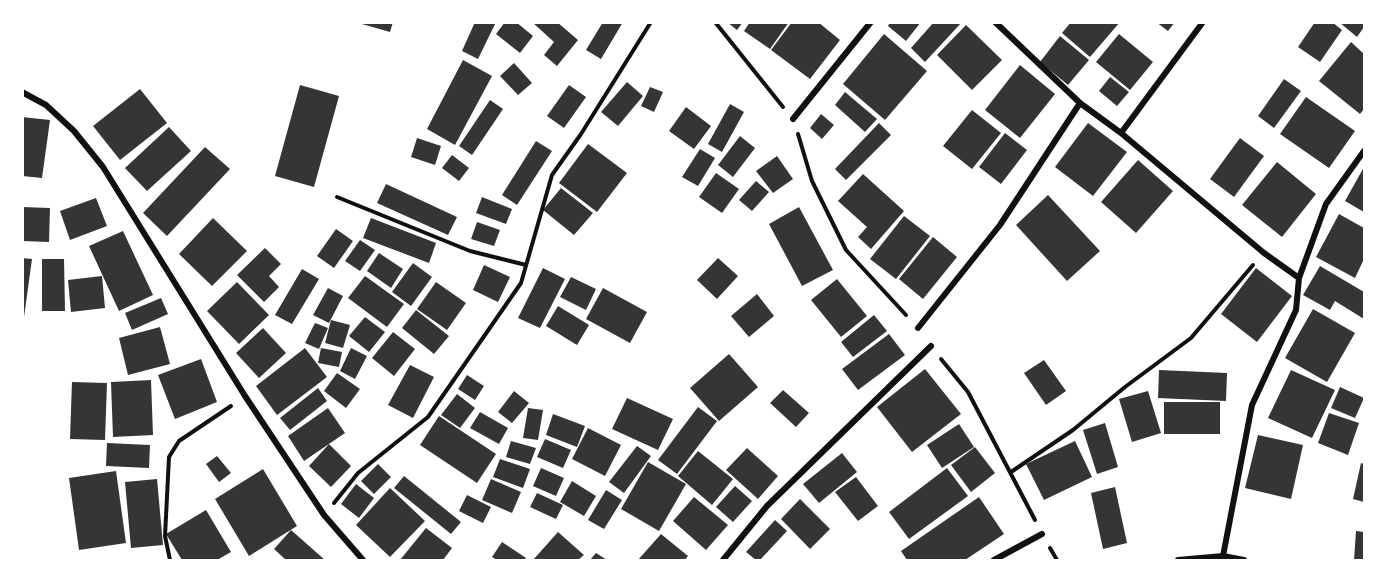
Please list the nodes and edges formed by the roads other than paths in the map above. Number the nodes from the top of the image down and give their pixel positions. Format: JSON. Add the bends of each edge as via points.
{"nodes":[{"id":1,"x":871,"y":22,"type":"edge"},
{"id":2,"x":995,"y":22,"type":"edge"},
{"id":3,"x":1203,"y":22,"type":"edge"},
{"id":4,"x":22,"y":92,"type":"edge"},
{"id":5,"x":1080,"y":104,"type":"junction"},
{"id":6,"x":793,"y":119,"type":"road end"},
{"id":7,"x":1121,"y":133,"type":"junction"},
{"id":8,"x":1365,"y":151,"type":"edge"},
{"id":9,"x":1299,"y":278,"type":"junction"},
{"id":10,"x":918,"y":328,"type":"road end"},
{"id":11,"x":931,"y":346,"type":"road end"},
{"id":12,"x":1042,"y":534,"type":"road end"},
{"id":13,"x":1223,"y":556,"type":"junction"},
{"id":14,"x":363,"y":561,"type":"edge"},
{"id":15,"x":723,"y":561,"type":"edge"},
{"id":16,"x":994,"y":561,"type":"edge"},
{"id":17,"x":1178,"y":561,"type":"edge"},
{"id":18,"x":1244,"y":561,"type":"edge"}],
"edges":[{"from":1,"to":6,"type":"street"},
{"from":2,"to":5,"type":"street"},
{"from":3,"to":7,"type":"street"},
{"from":4,"to":14,"type":"street","via":[[46,105],[104,167],[245,396],[324,515]]},
{"from":5,"to":7,"type":"street"},
{"from":5,"to":10,"type":"street","via":[[1000,225]]},
{"from":7,"to":9,"type":"street"},
{"from":8,"to":9,"type":"street","via":[[1326,204]]},
{"from":9,"to":13,"type":"street","via":[[1296,310],[1252,405]]},
{"from":11,"to":15,"type":"street","via":[[766,506]]},
{"from":12,"to":16,"type":"street"},
{"from":13,"to":17,"type":"street"},
{"from":13,"to":18,"type":"street"}]}
